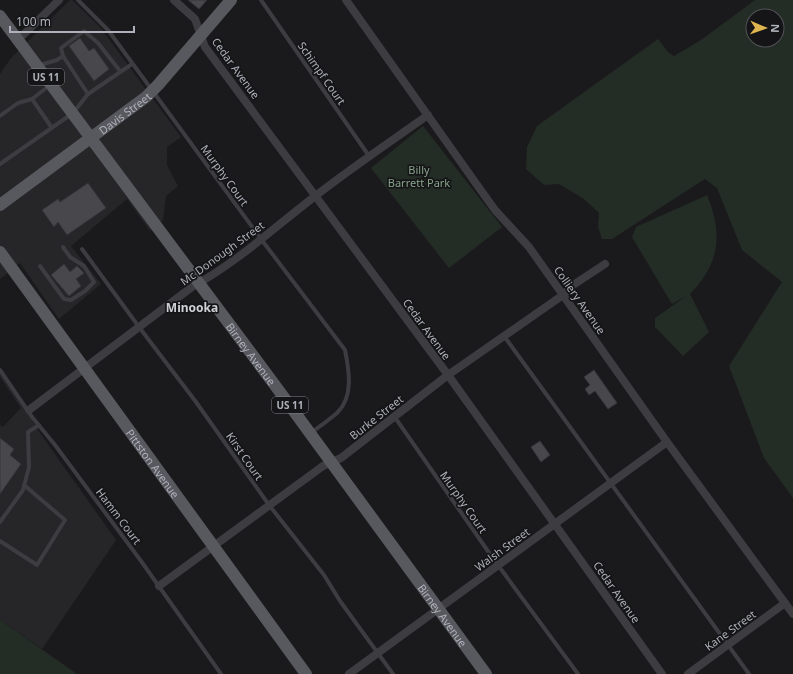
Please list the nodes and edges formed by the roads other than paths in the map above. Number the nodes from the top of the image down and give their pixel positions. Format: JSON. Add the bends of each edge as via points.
{"nodes":[{"id":1,"x":59,"y":0,"type":"edge"},
{"id":2,"x":78,"y":0,"type":"edge"},
{"id":3,"x":174,"y":0,"type":"edge"},
{"id":4,"x":231,"y":0,"type":"edge"},
{"id":5,"x":261,"y":0,"type":"edge"},
{"id":6,"x":269,"y":0,"type":"edge"},
{"id":7,"x":346,"y":0,"type":"edge"},
{"id":8,"x":264,"y":5,"type":"junction"},
{"id":9,"x":0,"y":16,"type":"edge"},
{"id":10,"x":201,"y":36,"type":"junction"},
{"id":11,"x":18,"y":40,"type":"junction"},
{"id":12,"x":63,"y":56,"type":"junction"},
{"id":13,"x":132,"y":64,"type":"junction"},
{"id":14,"x":38,"y":66,"type":"junction"},
{"id":15,"x":120,"y":71,"type":"junction"},
{"id":16,"x":51,"y":84,"type":"junction"},
{"id":17,"x":152,"y":91,"type":"junction"},
{"id":18,"x":88,"y":94,"type":"junction"},
{"id":19,"x":32,"y":98,"type":"junction"},
{"id":20,"x":73,"y":113,"type":"junction"},
{"id":21,"x":428,"y":115,"type":"junction"},
{"id":22,"x":0,"y":116,"type":"edge"},
{"id":23,"x":52,"y":128,"type":"junction"},
{"id":24,"x":91,"y":138,"type":"junction"},
{"id":25,"x":370,"y":156,"type":"junction"},
{"id":26,"x":0,"y":164,"type":"edge"},
{"id":27,"x":316,"y":196,"type":"junction"},
{"id":28,"x":0,"y":204,"type":"edge"},
{"id":29,"x":260,"y":240,"type":"junction"},
{"id":30,"x":63,"y":247,"type":"dead end"},
{"id":31,"x":82,"y":249,"type":"dead end"},
{"id":32,"x":0,"y":252,"type":"edge"},
{"id":33,"x":605,"y":264,"type":"dead end"},
{"id":34,"x":40,"y":266,"type":"dead end"},
{"id":35,"x":199,"y":283,"type":"junction"},
{"id":36,"x":563,"y":295,"type":"junction"},
{"id":37,"x":139,"y":327,"type":"junction"},
{"id":38,"x":504,"y":336,"type":"junction"},
{"id":39,"x":84,"y":368,"type":"junction"},
{"id":40,"x":0,"y":370,"type":"edge"},
{"id":41,"x":448,"y":375,"type":"junction"},
{"id":42,"x":29,"y":410,"type":"junction"},
{"id":43,"x":394,"y":416,"type":"junction"},
{"id":44,"x":39,"y":426,"type":"junction"},
{"id":45,"x":310,"y":433,"type":"junction"},
{"id":46,"x":667,"y":442,"type":"junction"},
{"id":47,"x":331,"y":462,"type":"junction"},
{"id":48,"x":612,"y":484,"type":"junction"},
{"id":49,"x":24,"y":485,"type":"junction"},
{"id":50,"x":269,"y":505,"type":"junction"},
{"id":51,"x":0,"y":522,"type":"edge"},
{"id":52,"x":555,"y":524,"type":"junction"},
{"id":53,"x":0,"y":541,"type":"edge"},
{"id":54,"x":214,"y":546,"type":"junction"},
{"id":55,"x":498,"y":566,"type":"junction"},
{"id":56,"x":159,"y":586,"type":"junction"},
{"id":57,"x":785,"y":603,"type":"junction"},
{"id":58,"x":438,"y":609,"type":"junction"},
{"id":59,"x":793,"y":614,"type":"edge"},
{"id":60,"x":728,"y":644,"type":"junction"},
{"id":61,"x":378,"y":653,"type":"junction"},
{"id":62,"x":222,"y":674,"type":"edge"},
{"id":63,"x":306,"y":674,"type":"edge"},
{"id":64,"x":349,"y":674,"type":"edge"},
{"id":65,"x":393,"y":674,"type":"edge"},
{"id":66,"x":486,"y":674,"type":"edge"},
{"id":67,"x":578,"y":674,"type":"edge"},
{"id":68,"x":662,"y":674,"type":"edge"},
{"id":69,"x":688,"y":674,"type":"edge"},
{"id":70,"x":749,"y":674,"type":"edge"}],
"edges":[{"from":1,"to":11,"type":"street"},
{"from":2,"to":13,"type":"lane","name":"Murphy Court","via":[[104,25]]},
{"from":3,"to":10,"type":"street","name":"Cedar Avenue","via":[[195,19]]},
{"from":4,"to":10,"type":"main road","name":"Davis Street"},
{"from":5,"to":8,"type":"lane","name":"Schimpf Court"},
{"from":6,"to":8,"type":"lane"},
{"from":7,"to":21,"type":"street","name":"Colliery Avenue"},
{"from":8,"to":25,"type":"lane","name":"Schimpf Court"},
{"from":9,"to":11,"type":"main road","name":"Birney Avenue","number":"US 11"},
{"from":10,"to":17,"type":"main road","name":"Davis Street"},
{"from":10,"to":27,"type":"street","name":"Cedar Avenue","via":[[206,47]]},
{"from":11,"to":14,"type":"main road","name":"Birney Avenue","number":"US 11"},
{"from":12,"to":14,"type":"lane"},
{"from":12,"to":15,"type":"lane","via":[[61,48],[84,31],[98,42]]},
{"from":12,"to":18,"type":"lane"},
{"from":13,"to":15,"type":"lane"},
{"from":13,"to":17,"type":"lane","name":"Murphy Court"},
{"from":14,"to":16,"type":"main road","name":"Birney Avenue","number":"US 11"},
{"from":15,"to":18,"type":"lane"},
{"from":16,"to":19,"type":"lane"},
{"from":16,"to":20,"type":"main road","name":"Birney Avenue","number":"US 11"},
{"from":17,"to":24,"type":"main road","name":"Davis Street"},
{"from":17,"to":29,"type":"lane","name":"Murphy Court"},
{"from":18,"to":20,"type":"lane"},
{"from":19,"to":22,"type":"lane","via":[[18,103]]},
{"from":19,"to":23,"type":"lane"},
{"from":20,"to":23,"type":"lane"},
{"from":20,"to":24,"type":"main road","name":"Birney Avenue","number":"US 11"},
{"from":21,"to":25,"type":"street","name":"Mc Donough Street"},
{"from":21,"to":36,"type":"street","name":"Colliery Avenue","via":[[495,210],[529,247]]},
{"from":23,"to":26,"type":"lane"},
{"from":24,"to":28,"type":"main road","name":"Davis Street"},
{"from":24,"to":35,"type":"main road","name":"Birney Avenue","number":"US 11"},
{"from":25,"to":27,"type":"street","name":"Mc Donough Street"},
{"from":27,"to":29,"type":"street","name":"Mc Donough Street"},
{"from":27,"to":41,"type":"street","name":"Cedar Avenue"},
{"from":29,"to":35,"type":"street","name":"Mc Donough Street"},
{"from":29,"to":45,"type":"lane","name":"Murphy Court","via":[[345,350],[349,385],[346,400],[338,413]]},
{"from":30,"to":34,"type":"lane","via":[[70,257],[84,266],[94,282],[84,291],[71,300],[64,299]]},
{"from":31,"to":37,"type":"lane","name":"Kirst Court"},
{"from":32,"to":39,"type":"main road","name":"Pittston Avenue"},
{"from":33,"to":36,"type":"street","name":"Burke Street","via":[[570,287]]},
{"from":35,"to":37,"type":"street","name":"Mc Donough Street"},
{"from":35,"to":45,"type":"main road","name":"Birney Avenue","number":"US 11"},
{"from":36,"to":38,"type":"street","name":"Burke Street"},
{"from":36,"to":46,"type":"street","name":"Colliery Avenue"},
{"from":37,"to":39,"type":"street","name":"Mc Donough Street"},
{"from":37,"to":50,"type":"lane","name":"Kirst Court"},
{"from":38,"to":41,"type":"street","name":"Burke Street"},
{"from":38,"to":48,"type":"lane"},
{"from":39,"to":42,"type":"street","name":"Mc Donough Street"},
{"from":39,"to":54,"type":"main road","name":"Pittston Avenue"},
{"from":40,"to":42,"type":"lane","name":"Hamm Court"},
{"from":41,"to":43,"type":"street","name":"Burke Street"},
{"from":41,"to":52,"type":"street","name":"Cedar Avenue"},
{"from":42,"to":44,"type":"lane","name":"Hamm Court"},
{"from":43,"to":47,"type":"street","name":"Burke Street","via":[[341,458]]},
{"from":43,"to":55,"type":"lane","name":"Murphy Court"},
{"from":44,"to":49,"type":"lane","via":[[28,432],[29,467]]},
{"from":44,"to":56,"type":"lane","name":"Hamm Court"},
{"from":45,"to":47,"type":"main road","name":"Birney Avenue","number":"US 11"},
{"from":46,"to":48,"type":"street","name":"Walsh Street"},
{"from":46,"to":57,"type":"street","name":"Colliery Avenue"},
{"from":47,"to":50,"type":"street","name":"Burke Street"},
{"from":47,"to":58,"type":"main road","name":"Birney Avenue","number":"US 11"},
{"from":48,"to":52,"type":"street","name":"Walsh Street"},
{"from":48,"to":60,"type":"lane"},
{"from":49,"to":51,"type":"lane"},
{"from":49,"to":53,"type":"lane","via":[[65,520],[38,565]]},
{"from":50,"to":54,"type":"street","name":"Burke Street"},
{"from":50,"to":61,"type":"lane","name":"Kirst Court","via":[[324,576]]},
{"from":52,"to":55,"type":"street","name":"Walsh Street"},
{"from":52,"to":68,"type":"street","name":"Cedar Avenue"},
{"from":54,"to":56,"type":"street","name":"Burke Street"},
{"from":54,"to":63,"type":"main road","name":"Pittston Avenue"},
{"from":55,"to":58,"type":"street","name":"Walsh Street"},
{"from":55,"to":67,"type":"lane","name":"Murphy Court"},
{"from":56,"to":62,"type":"lane","name":"Hamm Court"},
{"from":57,"to":59,"type":"street","name":"Colliery Avenue"},
{"from":57,"to":60,"type":"street","name":"Kane Street"},
{"from":58,"to":61,"type":"street","name":"Walsh Street"},
{"from":58,"to":66,"type":"main road","name":"Birney Avenue","number":"US 11"},
{"from":60,"to":69,"type":"street","name":"Kane Street"},
{"from":60,"to":70,"type":"lane"},
{"from":61,"to":64,"type":"street","name":"Walsh Street"},
{"from":61,"to":65,"type":"lane","name":"Kirst Court"}]}
